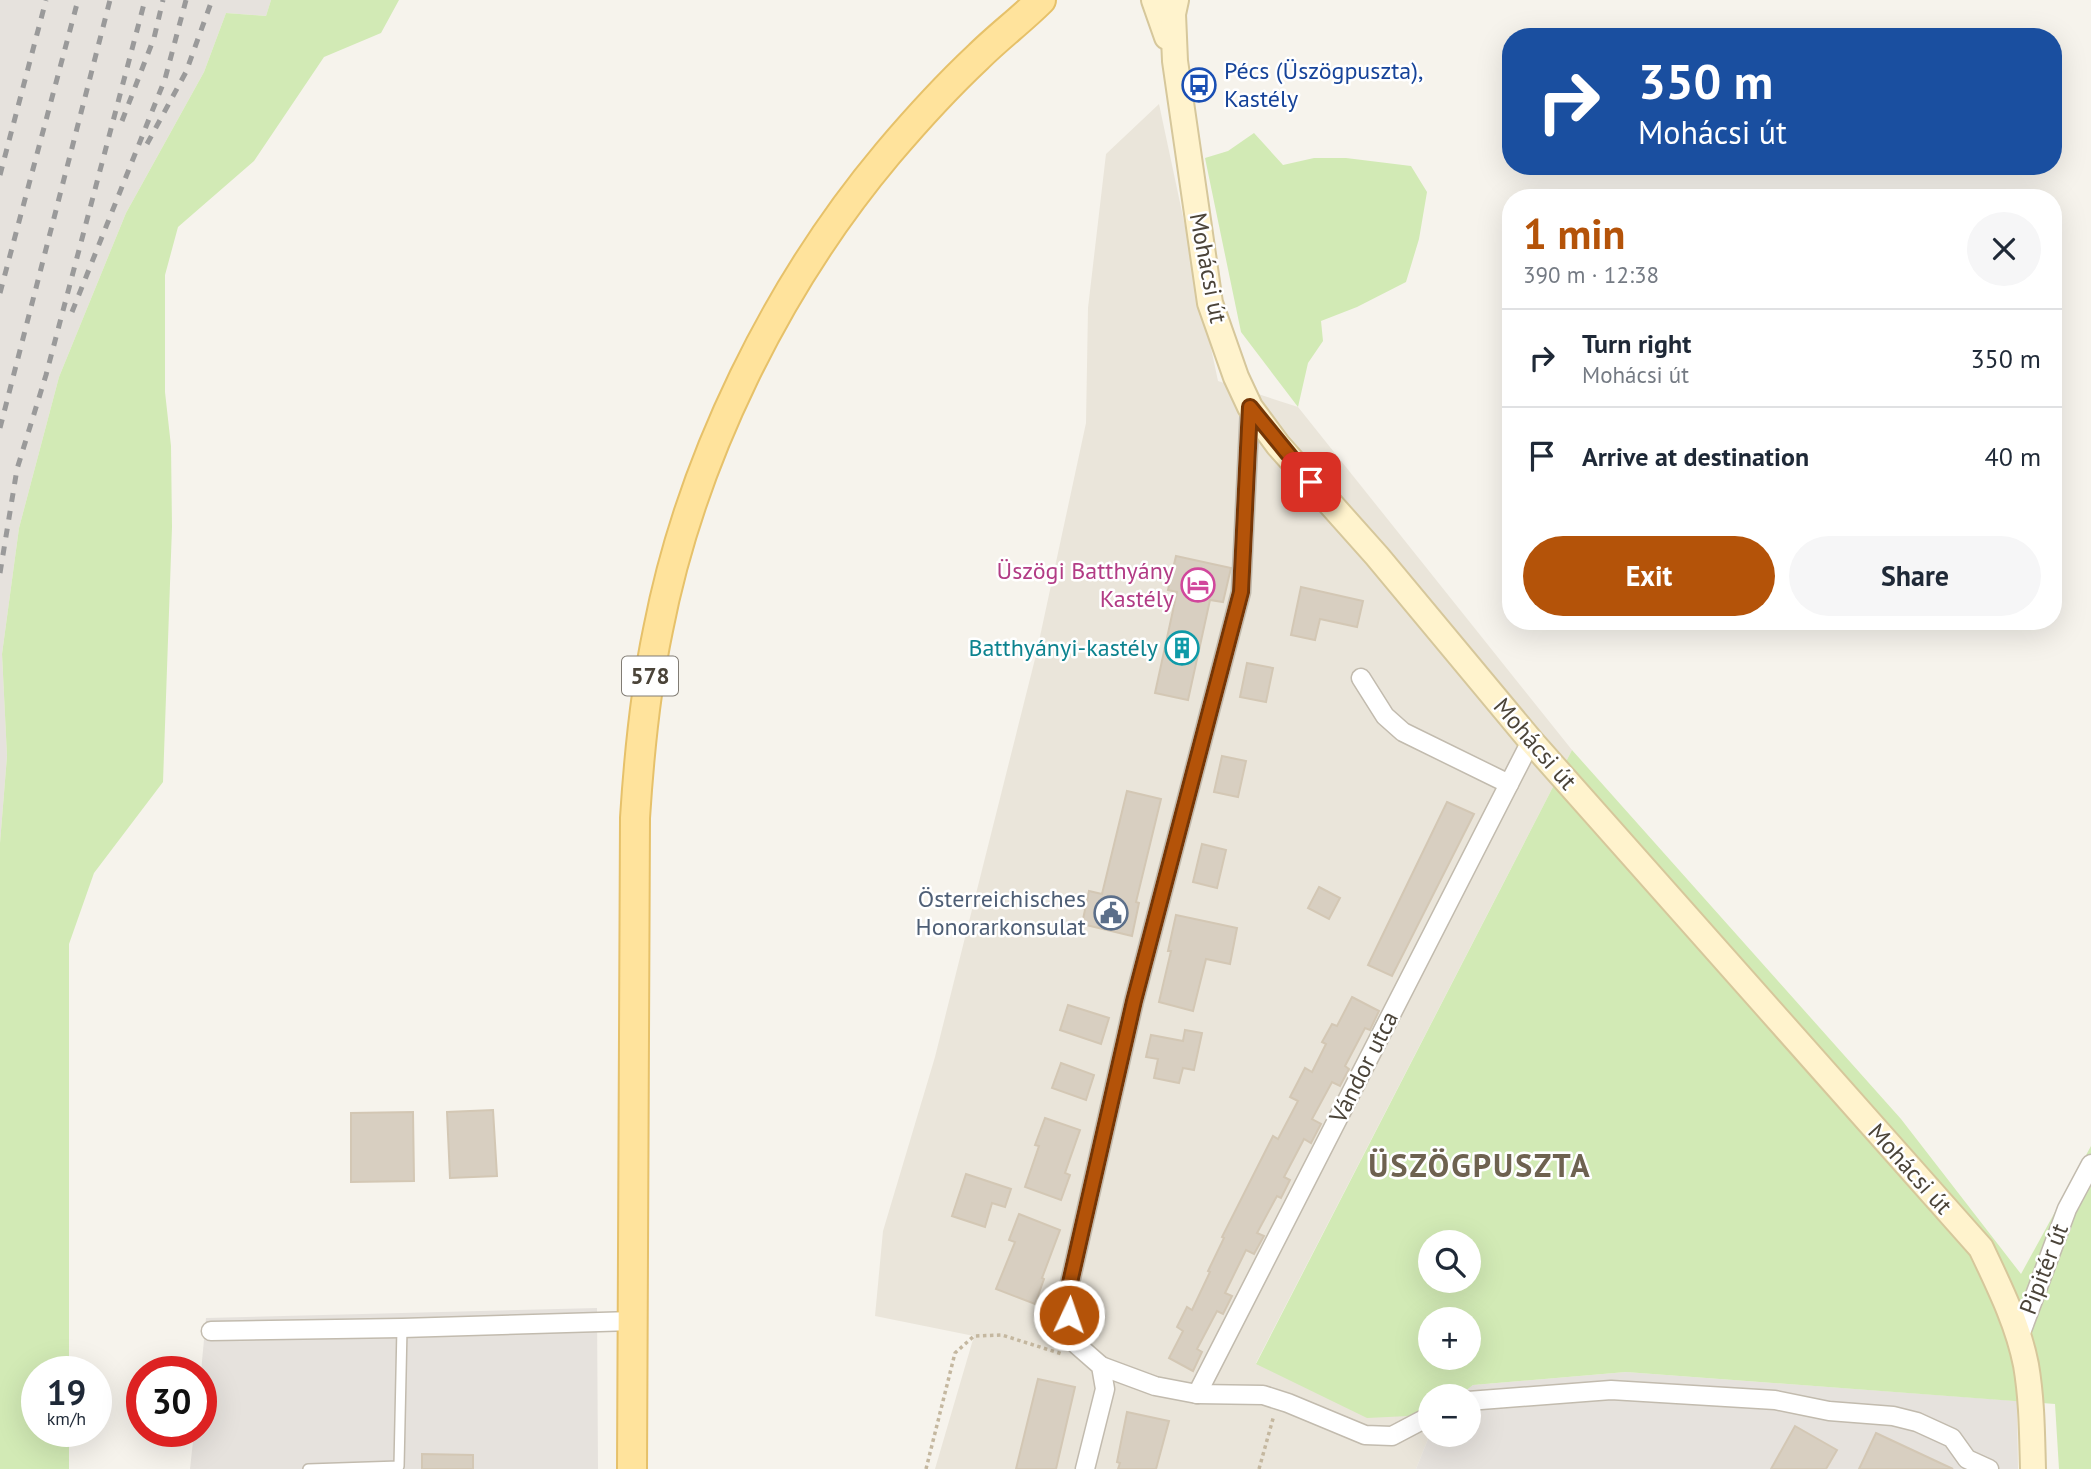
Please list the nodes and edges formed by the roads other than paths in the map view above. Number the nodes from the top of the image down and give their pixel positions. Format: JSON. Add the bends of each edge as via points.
{"nodes":[{"id":1,"x":1154,"y":0,"type":"edge"},
{"id":2,"x":1175,"y":0,"type":"edge"},
{"id":3,"x":1041,"y":1,"type":"edge"},
{"id":4,"x":1175,"y":61,"type":"junction"},
{"id":5,"x":1250,"y":407,"type":"junction"},
{"id":6,"x":1361,"y":678,"type":"dead end"},
{"id":7,"x":1531,"y":741,"type":"junction"},
{"id":8,"x":1509,"y":784,"type":"junction"},
{"id":9,"x":2091,"y":1164,"type":"edge"},
{"id":10,"x":632,"y":1321,"type":"junction"},
{"id":11,"x":402,"y":1328,"type":"junction"},
{"id":12,"x":211,"y":1331,"type":"dead end"},
{"id":13,"x":2019,"y":1338,"type":"junction"},
{"id":14,"x":1101,"y":1366,"type":"junction"},
{"id":15,"x":1197,"y":1394,"type":"junction"},
{"id":16,"x":1481,"y":1400,"type":"edge"},
{"id":17,"x":1418,"y":1422,"type":"edge"},
{"id":18,"x":1965,"y":1464,"type":"edge"},
{"id":19,"x":308,"y":1469,"type":"edge"},
{"id":20,"x":632,"y":1469,"type":"edge"},
{"id":21,"x":1085,"y":1469,"type":"edge"},
{"id":22,"x":1989,"y":1469,"type":"edge"},
{"id":23,"x":2033,"y":1469,"type":"edge"}],
"edges":[{"from":1,"to":4,"type":"main road"},
{"from":2,"to":4,"type":"main road"},
{"from":3,"to":10,"type":"main road","number":"578","via":[[931,104],[825,239],[735,396],[705,466],[678,549],[643,719],[635,818]]},
{"from":4,"to":5,"type":"main road","name":"Mohácsi út","via":[[1210,303]]},
{"from":5,"to":7,"type":"main road","name":"Mohácsi út"},
{"from":5,"to":14,"type":"street","via":[[1241,592],[1134,1001],[1069,1287],[1069,1315],[1077,1345]]},
{"from":6,"to":8,"type":"street","via":[[1385,716],[1403,732]]},
{"from":7,"to":8,"type":"street","name":"Vándor utca"},
{"from":7,"to":13,"type":"main road","name":"Mohácsi út","via":[[1981,1248]]},
{"from":8,"to":15,"type":"street","name":"Vándor utca"},
{"from":9,"to":13,"type":"street","name":"Pipitér út","via":[[2067,1209]]},
{"from":10,"to":11,"type":"street"},
{"from":10,"to":20,"type":"main road","number":"578"},
{"from":11,"to":12,"type":"street"},
{"from":11,"to":19,"type":"lane","via":[[399,1466]]},
{"from":13,"to":23,"type":"main road","name":"Mohácsi út"},
{"from":14,"to":15,"type":"street","via":[[1156,1386]]},
{"from":14,"to":21,"type":"street","via":[[1105,1389]]},
{"from":15,"to":17,"type":"street","via":[[1263,1395],[1365,1435],[1392,1436]]},
{"from":16,"to":18,"type":"street","via":[[1611,1390],[1776,1400],[1917,1422],[1952,1438]]},
{"from":18,"to":22,"type":"street"}]}
